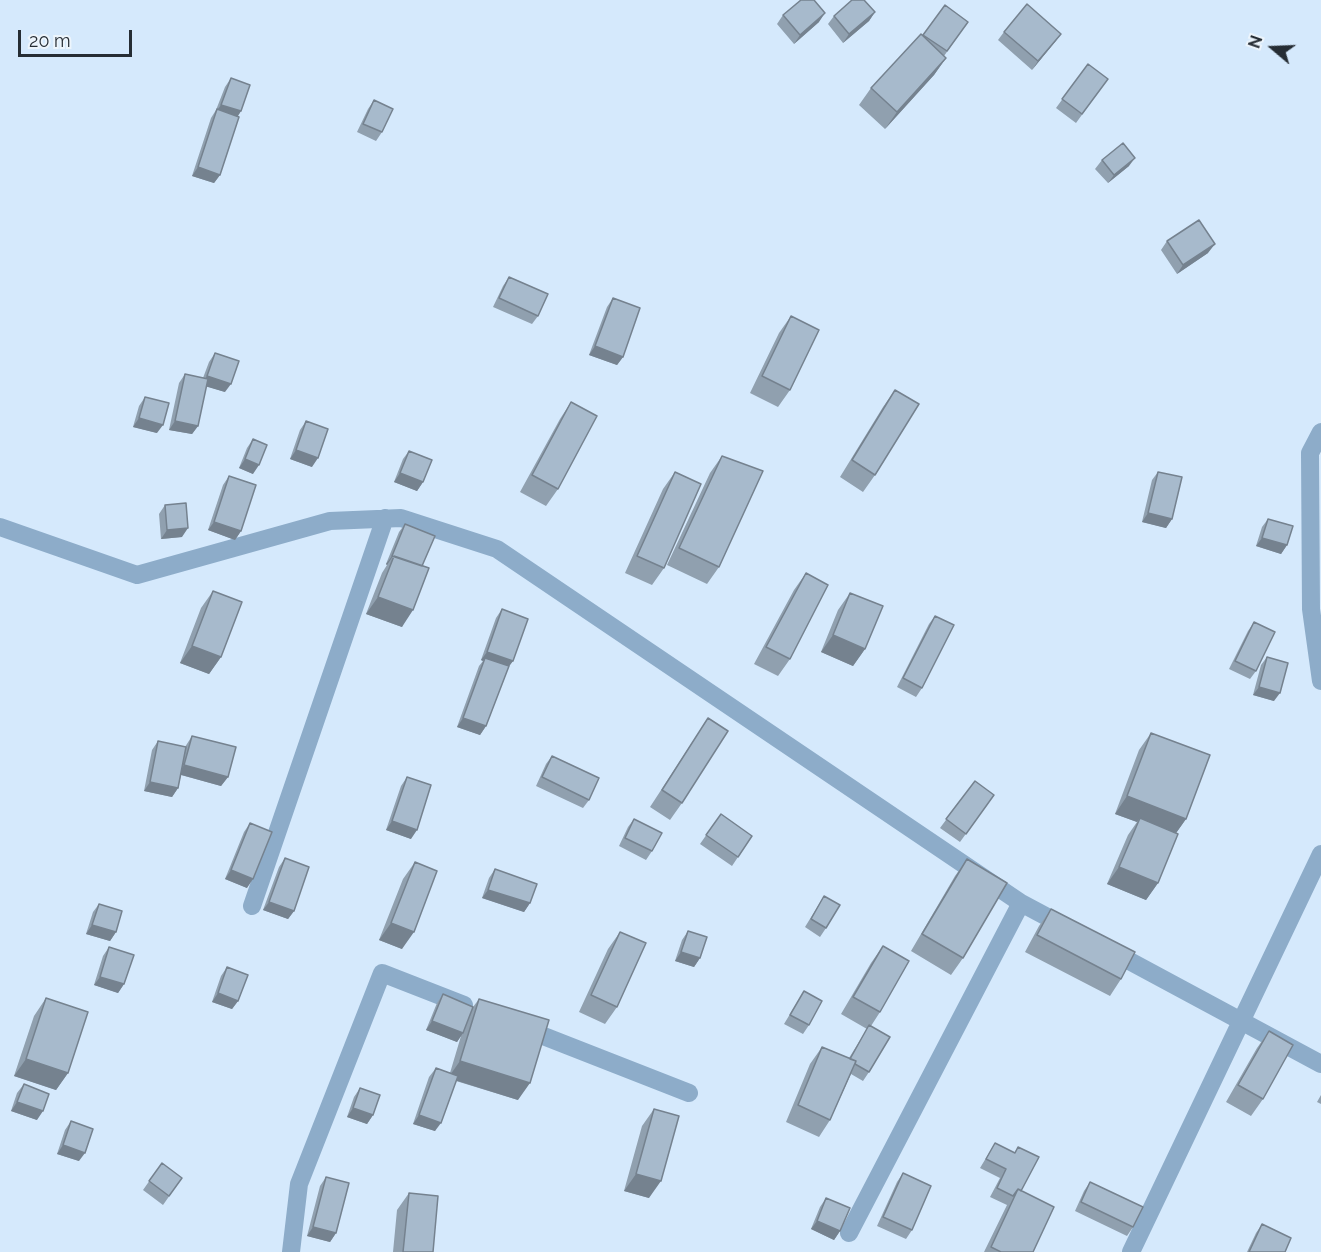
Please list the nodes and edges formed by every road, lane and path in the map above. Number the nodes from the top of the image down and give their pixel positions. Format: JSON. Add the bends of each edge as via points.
{"nodes":[{"id":1,"x":1321,"y":432,"type":"edge"},
{"id":2,"x":385,"y":518,"type":"junction"},
{"id":3,"x":0,"y":527,"type":"edge"},
{"id":4,"x":1321,"y":681,"type":"edge"},
{"id":5,"x":1321,"y":854,"type":"edge"},
{"id":6,"x":1021,"y":903,"type":"junction"},
{"id":7,"x":252,"y":906,"type":"dead end"},
{"id":8,"x":481,"y":1012,"type":"edge"},
{"id":9,"x":502,"y":1020,"type":"edge"},
{"id":10,"x":1241,"y":1022,"type":"junction"},
{"id":11,"x":1321,"y":1064,"type":"edge"},
{"id":12,"x":689,"y":1093,"type":"dead end"},
{"id":13,"x":849,"y":1233,"type":"dead end"},
{"id":14,"x":291,"y":1252,"type":"edge"},
{"id":15,"x":1131,"y":1252,"type":"edge"}],
"edges":[{"from":1,"to":4,"type":"street","via":[[1310,453],[1310,465],[1311,609]]},
{"from":2,"to":3,"type":"street","via":[[330,521],[137,574]]},
{"from":2,"to":6,"type":"street","via":[[401,518],[497,549]]},
{"from":2,"to":7,"type":"street"},
{"from":5,"to":10,"type":"street"},
{"from":6,"to":10,"type":"street"},
{"from":6,"to":13,"type":"street"},
{"from":8,"to":14,"type":"street","via":[[382,974],[299,1184]]},
{"from":9,"to":12,"type":"street"},
{"from":10,"to":11,"type":"street"},
{"from":10,"to":15,"type":"street"}]}
